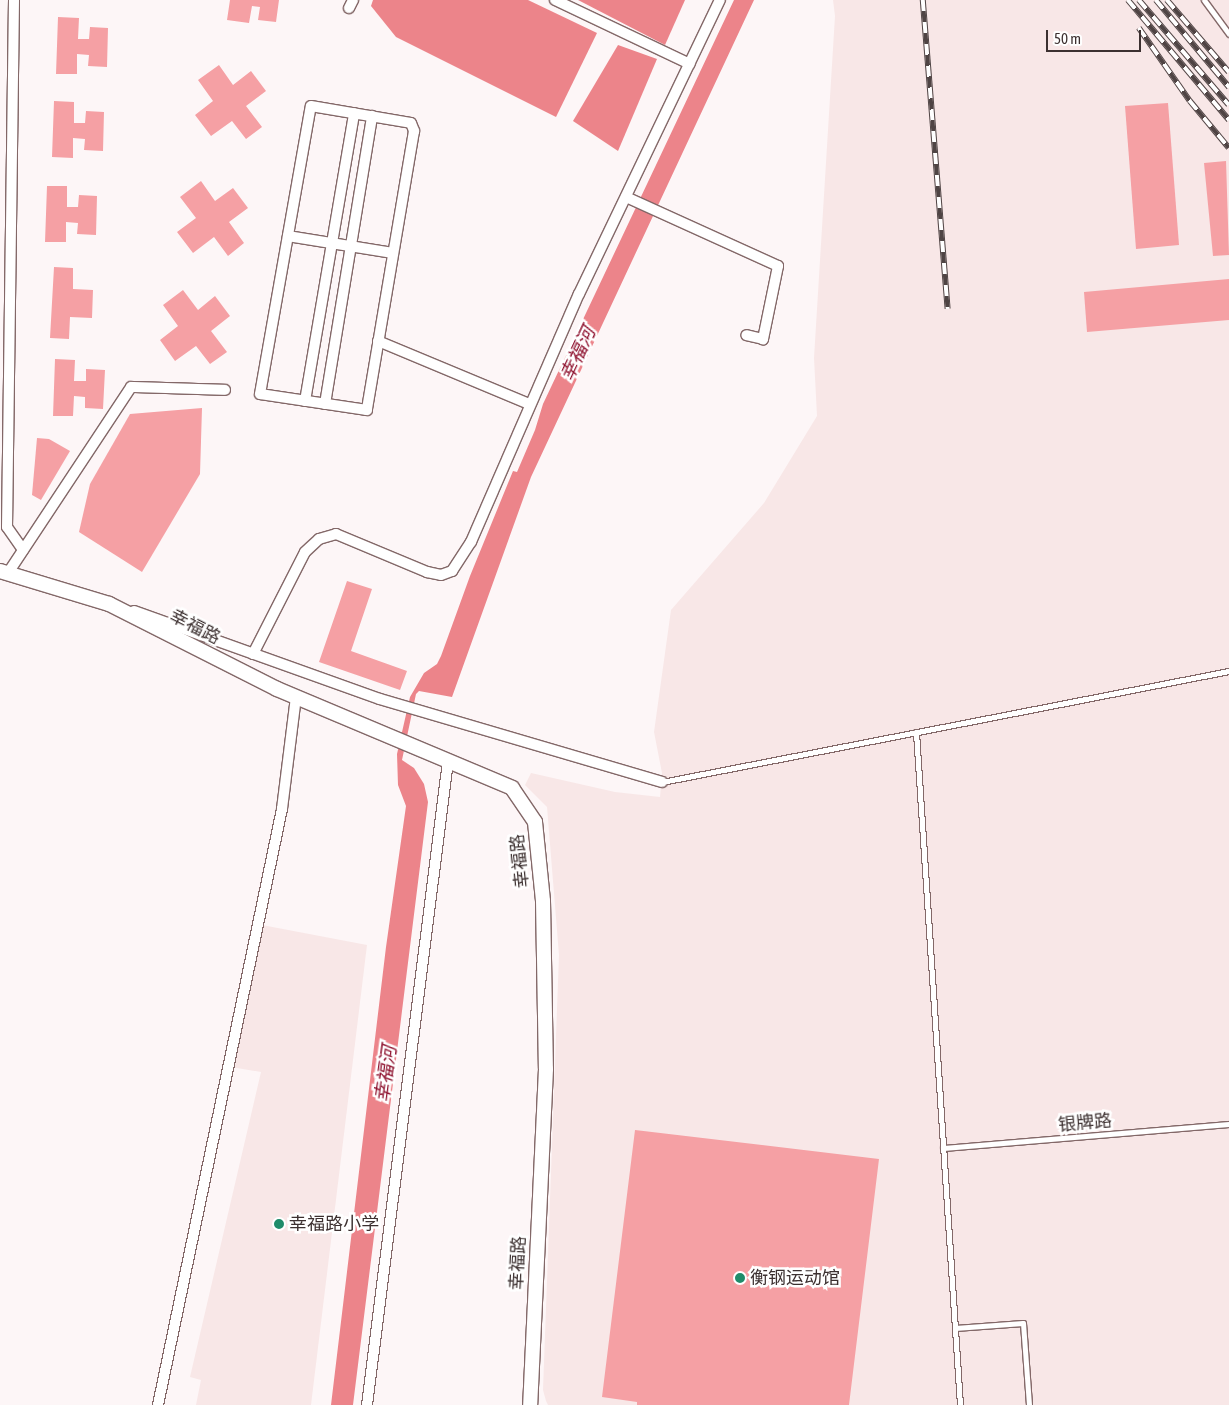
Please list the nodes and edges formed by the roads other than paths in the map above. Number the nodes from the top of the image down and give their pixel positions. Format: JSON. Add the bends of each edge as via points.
{"nodes":[{"id":1,"x":14,"y":0,"type":"edge"},
{"id":2,"x":556,"y":0,"type":"edge"},
{"id":3,"x":720,"y":0,"type":"edge"},
{"id":4,"x":1204,"y":0,"type":"edge"},
{"id":5,"x":1229,"y":34,"type":"edge"},
{"id":6,"x":690,"y":64,"type":"junction"},
{"id":7,"x":354,"y":113,"type":"junction"},
{"id":8,"x":372,"y":116,"type":"junction"},
{"id":9,"x":626,"y":197,"type":"junction"},
{"id":10,"x":288,"y":236,"type":"junction"},
{"id":11,"x":332,"y":243,"type":"junction"},
{"id":12,"x":351,"y":246,"type":"junction"},
{"id":13,"x":393,"y":253,"type":"junction"},
{"id":14,"x":746,"y":335,"type":"dead end"},
{"id":15,"x":378,"y":341,"type":"junction"},
{"id":16,"x":225,"y":390,"type":"dead end"},
{"id":17,"x":306,"y":401,"type":"junction"},
{"id":18,"x":325,"y":404,"type":"junction"},
{"id":19,"x":529,"y":404,"type":"junction"},
{"id":20,"x":23,"y":550,"type":"junction"},
{"id":21,"x":4,"y":572,"type":"edge"},
{"id":22,"x":109,"y":604,"type":"junction"},
{"id":23,"x":253,"y":654,"type":"junction"},
{"id":24,"x":1229,"y":671,"type":"edge"},
{"id":25,"x":296,"y":697,"type":"junction"},
{"id":26,"x":916,"y":732,"type":"junction"},
{"id":27,"x":448,"y":761,"type":"junction"},
{"id":28,"x":662,"y":782,"type":"joint"},
{"id":29,"x":1229,"y":1124,"type":"edge"},
{"id":30,"x":943,"y":1148,"type":"junction"},
{"id":31,"x":955,"y":1328,"type":"junction"},
{"id":32,"x":158,"y":1405,"type":"edge"},
{"id":33,"x":367,"y":1405,"type":"edge"},
{"id":34,"x":530,"y":1405,"type":"edge"},
{"id":35,"x":960,"y":1405,"type":"edge"},
{"id":36,"x":1029,"y":1405,"type":"edge"}],
"edges":[{"from":1,"to":20,"type":"street","via":[[7,527]]},
{"from":2,"to":6,"type":"street"},
{"from":3,"to":6,"type":"street"},
{"from":4,"to":5,"type":"lane"},
{"from":6,"to":9,"type":"street"},
{"from":7,"to":8,"type":"street"},
{"from":7,"to":10,"type":"street","via":[[311,106]]},
{"from":7,"to":11,"type":"street"},
{"from":8,"to":12,"type":"street"},
{"from":8,"to":13,"type":"street","via":[[411,123],[414,131]]},
{"from":9,"to":14,"type":"street","via":[[778,266],[763,338]]},
{"from":9,"to":19,"type":"street"},
{"from":10,"to":11,"type":"street"},
{"from":10,"to":17,"type":"street","via":[[260,394]]},
{"from":11,"to":12,"type":"street"},
{"from":11,"to":17,"type":"street"},
{"from":12,"to":13,"type":"street"},
{"from":12,"to":18,"type":"street"},
{"from":13,"to":15,"type":"street"},
{"from":15,"to":18,"type":"street","via":[[367,410]]},
{"from":15,"to":19,"type":"street"},
{"from":16,"to":20,"type":"street","via":[[131,387]]},
{"from":17,"to":18,"type":"street"},
{"from":19,"to":23,"type":"street","via":[[471,542],[452,571],[441,575],[427,572],[336,534],[319,539],[304,552]]},
{"from":20,"to":21,"type":"street"},
{"from":21,"to":22,"type":"street","name":"幸福路"},
{"from":22,"to":23,"type":"street"},
{"from":22,"to":25,"type":"street","name":"幸福路"},
{"from":23,"to":28,"type":"street","via":[[380,699]]},
{"from":24,"to":26,"type":"lane"},
{"from":25,"to":27,"type":"street","name":"幸福路"},
{"from":25,"to":32,"type":"street","via":[[282,808]]},
{"from":26,"to":28,"type":"lane"},
{"from":26,"to":30,"type":"lane"},
{"from":27,"to":33,"type":"street"},
{"from":27,"to":34,"type":"street","name":"幸福路","via":[[512,788],[535,822],[543,901],[546,1069]]},
{"from":29,"to":30,"type":"lane","name":"银牌路"},
{"from":30,"to":31,"type":"lane"},
{"from":31,"to":35,"type":"lane"},
{"from":31,"to":36,"type":"lane","via":[[1023,1323]]}]}
